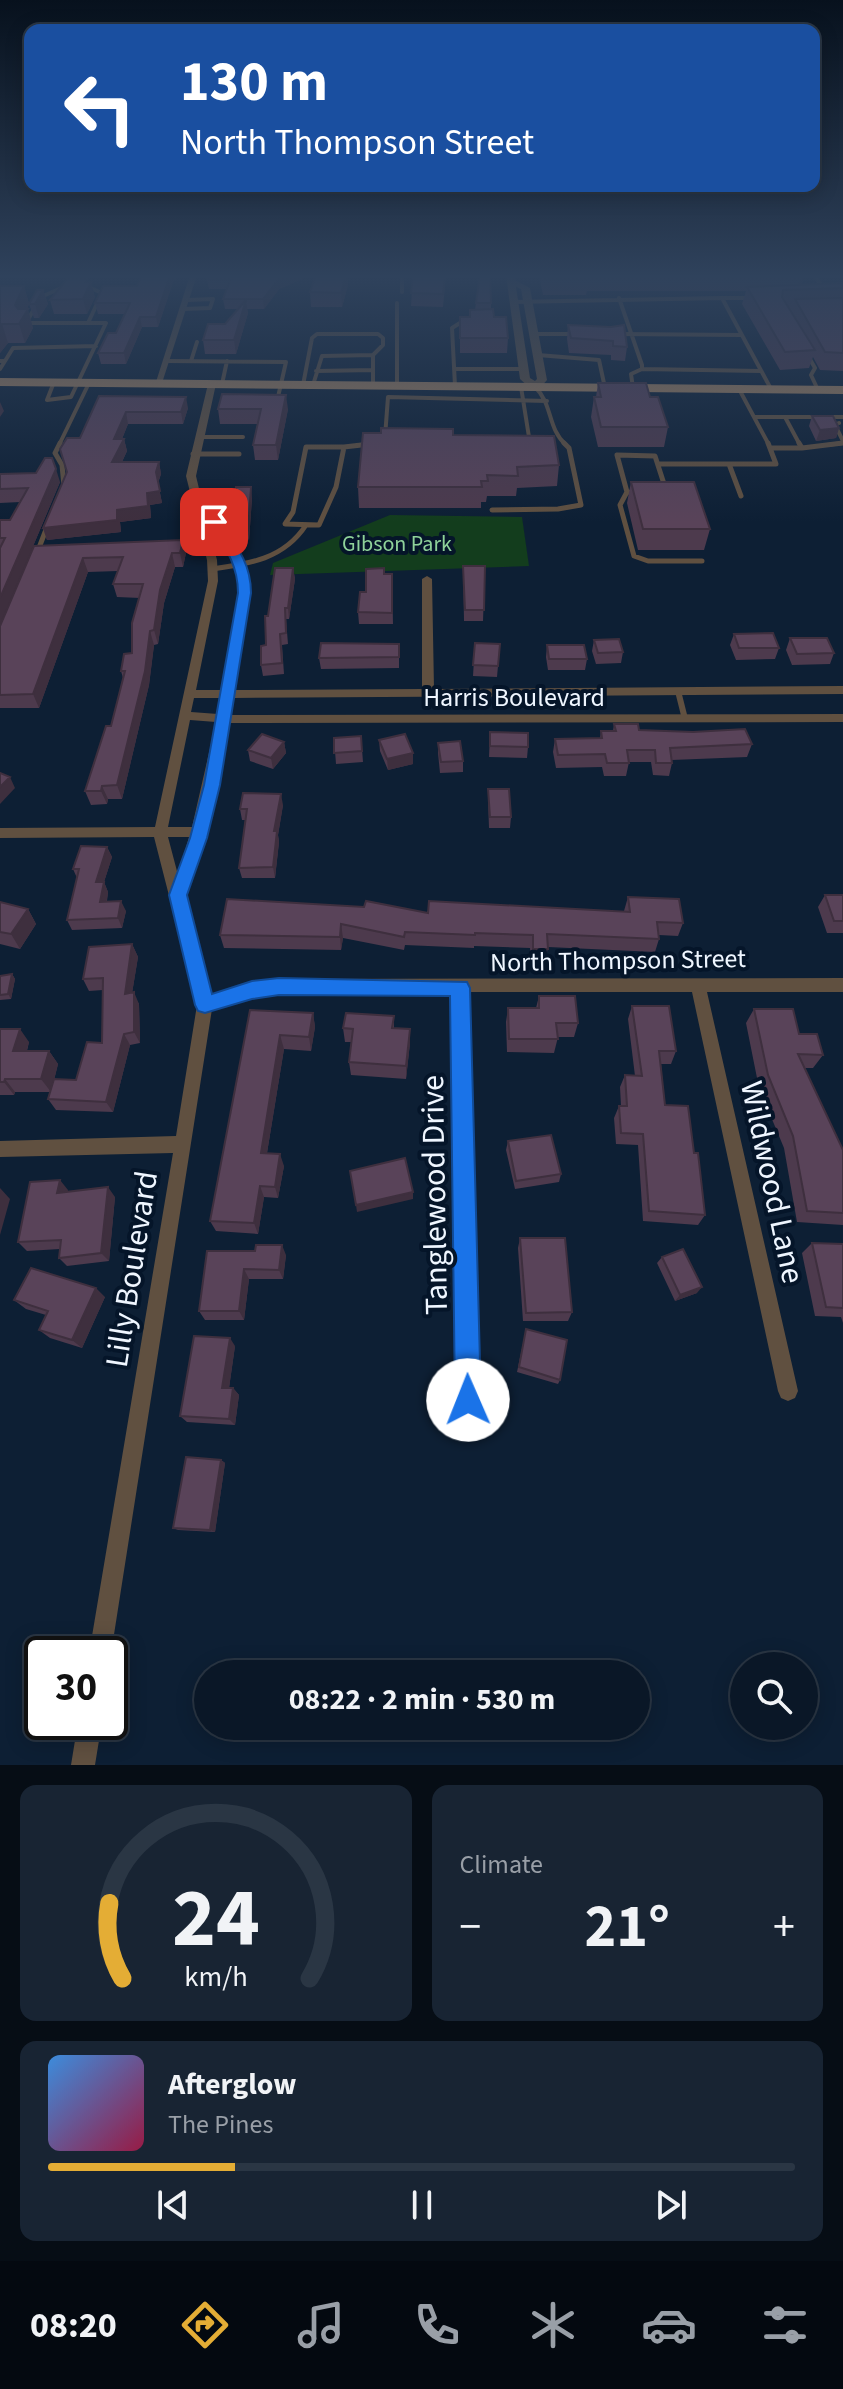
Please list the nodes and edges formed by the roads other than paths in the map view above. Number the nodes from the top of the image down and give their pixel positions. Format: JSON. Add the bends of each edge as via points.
{"nodes":[{"id":1,"x":92,"y":357,"type":"edge"},
{"id":2,"x":167,"y":357,"type":"edge"},
{"id":3,"x":192,"y":357,"type":"edge"},
{"id":4,"x":312,"y":357,"type":"edge"},
{"id":5,"x":322,"y":357,"type":"edge"},
{"id":6,"x":373,"y":357,"type":"edge"},
{"id":7,"x":402,"y":357,"type":"edge"},
{"id":8,"x":453,"y":357,"type":"edge"},
{"id":9,"x":522,"y":357,"type":"edge"},
{"id":10,"x":538,"y":357,"type":"edge"},
{"id":11,"x":567,"y":357,"type":"edge"},
{"id":12,"x":639,"y":357,"type":"edge"},
{"id":13,"x":753,"y":357,"type":"edge"},
{"id":14,"x":808,"y":357,"type":"edge"},
{"id":15,"x":3,"y":361,"type":"edge"},
{"id":16,"x":166,"y":361,"type":"junction"},
{"id":17,"x":191,"y":361,"type":"junction"},
{"id":18,"x":227,"y":361,"type":"junction"},
{"id":19,"x":815,"y":368,"type":"junction"},
{"id":20,"x":823,"y":368,"type":"edge"},
{"id":21,"x":0,"y":369,"type":"edge"},
{"id":22,"x":454,"y":369,"type":"junction"},
{"id":23,"x":524,"y":369,"type":"junction"},
{"id":24,"x":642,"y":369,"type":"junction"},
{"id":25,"x":373,"y":370,"type":"junction"},
{"id":26,"x":761,"y":371,"type":"junction"},
{"id":27,"x":311,"y":380,"type":"junction"},
{"id":28,"x":0,"y":382,"type":"edge"},
{"id":29,"x":84,"y":383,"type":"junction"},
{"id":30,"x":158,"y":383,"type":"junction"},
{"id":31,"x":217,"y":384,"type":"junction"},
{"id":32,"x":280,"y":384,"type":"junction"},
{"id":33,"x":373,"y":385,"type":"junction"},
{"id":34,"x":455,"y":386,"type":"junction"},
{"id":35,"x":605,"y":388,"type":"junction"},
{"id":36,"x":633,"y":388,"type":"junction"},
{"id":37,"x":739,"y":389,"type":"junction"},
{"id":38,"x":771,"y":389,"type":"junction"},
{"id":39,"x":405,"y":390,"type":"junction"},
{"id":40,"x":818,"y":390,"type":"junction"},
{"id":41,"x":527,"y":391,"type":"junction"},
{"id":42,"x":843,"y":391,"type":"edge"},
{"id":43,"x":438,"y":392,"type":"junction"},
{"id":44,"x":259,"y":401,"type":"edge"},
{"id":45,"x":547,"y":401,"type":"junction"},
{"id":46,"x":754,"y":417,"type":"junction"},
{"id":47,"x":785,"y":417,"type":"junction"},
{"id":48,"x":840,"y":421,"type":"edge"},
{"id":49,"x":198,"y":437,"type":"junction"},
{"id":50,"x":243,"y":437,"type":"dead end"},
{"id":51,"x":396,"y":441,"type":"edge"},
{"id":52,"x":535,"y":442,"type":"edge"},
{"id":53,"x":843,"y":442,"type":"edge"},
{"id":54,"x":372,"y":444,"type":"edge"},
{"id":55,"x":558,"y":446,"type":"edge"},
{"id":56,"x":344,"y":447,"type":"junction"},
{"id":57,"x":569,"y":448,"type":"junction"},
{"id":58,"x":771,"y":448,"type":"junction"},
{"id":59,"x":802,"y":448,"type":"junction"},
{"id":60,"x":843,"y":449,"type":"edge"},
{"id":61,"x":193,"y":454,"type":"junction"},
{"id":62,"x":239,"y":454,"type":"dead end"},
{"id":63,"x":658,"y":464,"type":"junction"},
{"id":64,"x":729,"y":464,"type":"junction"},
{"id":65,"x":627,"y":492,"type":"junction"},
{"id":66,"x":647,"y":493,"type":"edge"},
{"id":67,"x":656,"y":493,"type":"edge"},
{"id":68,"x":195,"y":496,"type":"junction"},
{"id":69,"x":741,"y":496,"type":"dead end"},
{"id":70,"x":60,"y":498,"type":"edge"},
{"id":71,"x":492,"y":510,"type":"dead end"},
{"id":72,"x":306,"y":525,"type":"junction"},
{"id":73,"x":48,"y":526,"type":"edge"},
{"id":74,"x":36,"y":555,"type":"edge"},
{"id":75,"x":702,"y":561,"type":"dead end"},
{"id":76,"x":241,"y":565,"type":"junction"},
{"id":77,"x":212,"y":569,"type":"junction"},
{"id":78,"x":427,"y":579,"type":"dead end"},
{"id":79,"x":843,"y":690,"type":"edge"},
{"id":80,"x":678,"y":691,"type":"junction"},
{"id":81,"x":428,"y":692,"type":"junction"},
{"id":82,"x":227,"y":693,"type":"junction"},
{"id":83,"x":191,"y":694,"type":"junction"},
{"id":84,"x":186,"y":716,"type":"junction"},
{"id":85,"x":224,"y":716,"type":"junction"},
{"id":86,"x":843,"y":718,"type":"edge"},
{"id":87,"x":685,"y":719,"type":"junction"},
{"id":88,"x":200,"y":832,"type":"junction"},
{"id":89,"x":0,"y":833,"type":"edge"},
{"id":90,"x":160,"y":833,"type":"junction"},
{"id":91,"x":178,"y":895,"type":"junction"},
{"id":92,"x":698,"y":985,"type":"junction"},
{"id":93,"x":843,"y":985,"type":"edge"},
{"id":94,"x":460,"y":988,"type":"junction"},
{"id":95,"x":205,"y":1005,"type":"junction"},
{"id":96,"x":184,"y":1144,"type":"junction"},
{"id":97,"x":0,"y":1149,"type":"edge"},
{"id":98,"x":788,"y":1391,"type":"dead end"},
{"id":99,"x":468,"y":1400,"type":"dead end"},
{"id":100,"x":104,"y":1636,"type":"edge"},
{"id":101,"x":87,"y":1740,"type":"edge"},
{"id":102,"x":83,"y":1765,"type":"edge"}],
"edges":[{"from":1,"to":29,"type":"lane"},
{"from":2,"to":16,"type":"street"},
{"from":3,"to":17,"type":"lane"},
{"from":4,"to":27,"type":"lane"},
{"from":5,"to":27,"type":"lane"},
{"from":6,"to":25,"type":"lane"},
{"from":7,"to":39,"type":"lane"},
{"from":8,"to":22,"type":"lane"},
{"from":9,"to":23,"type":"street"},
{"from":10,"to":41,"type":"street","via":[[542,380]]},
{"from":11,"to":35,"type":"lane","via":[[599,360]]},
{"from":12,"to":24,"type":"lane"},
{"from":13,"to":26,"type":"lane"},
{"from":14,"to":19,"type":"lane"},
{"from":15,"to":21,"type":"lane"},
{"from":16,"to":17,"type":"lane"},
{"from":16,"to":30,"type":"street"},
{"from":17,"to":18,"type":"lane"},
{"from":18,"to":31,"type":"lane"},
{"from":18,"to":32,"type":"lane","via":[[286,362]]},
{"from":19,"to":20,"type":"lane"},
{"from":19,"to":40,"type":"lane","via":[[811,375]]},
{"from":22,"to":23,"type":"lane"},
{"from":22,"to":34,"type":"lane"},
{"from":23,"to":41,"type":"street"},
{"from":24,"to":26,"type":"lane"},
{"from":24,"to":36,"type":"lane","via":[[631,374]]},
{"from":25,"to":27,"type":"lane"},
{"from":25,"to":33,"type":"lane"},
{"from":26,"to":38,"type":"lane"},
{"from":27,"to":32,"type":"main road"},
{"from":27,"to":33,"type":"main road"},
{"from":28,"to":29,"type":"main road"},
{"from":29,"to":30,"type":"main road"},
{"from":29,"to":70,"type":"lane","via":[[55,453],[66,482]]},
{"from":30,"to":31,"type":"main road"},
{"from":31,"to":32,"type":"main road","via":[[240,389]]},
{"from":31,"to":49,"type":"street","name":"Lilly Boulevard"},
{"from":32,"to":44,"type":"lane","via":[[278,397]]},
{"from":33,"to":39,"type":"main road"},
{"from":34,"to":41,"type":"main road"},
{"from":34,"to":43,"type":"main road"},
{"from":35,"to":36,"type":"main road"},
{"from":35,"to":41,"type":"main road"},
{"from":36,"to":37,"type":"main road"},
{"from":37,"to":38,"type":"main road"},
{"from":37,"to":46,"type":"lane"},
{"from":38,"to":40,"type":"main road"},
{"from":39,"to":43,"type":"main road"},
{"from":39,"to":51,"type":"lane","via":[[388,397],[385,442]]},
{"from":40,"to":42,"type":"main road"},
{"from":41,"to":43,"type":"lane"},
{"from":41,"to":45,"type":"lane"},
{"from":41,"to":45,"type":"lane"},
{"from":41,"to":52,"type":"lane","via":[[525,441]]},
{"from":45,"to":57,"type":"lane","via":[[554,434]]},
{"from":46,"to":47,"type":"lane"},
{"from":46,"to":58,"type":"lane"},
{"from":47,"to":48,"type":"lane"},
{"from":47,"to":59,"type":"lane"},
{"from":48,"to":53,"type":"lane","via":[[835,425]]},
{"from":49,"to":50,"type":"lane"},
{"from":49,"to":61,"type":"street","name":"Lilly Boulevard"},
{"from":53,"to":59,"type":"lane"},
{"from":54,"to":56,"type":"lane"},
{"from":55,"to":57,"type":"lane"},
{"from":56,"to":72,"type":"lane","via":[[331,501],[319,525]]},
{"from":56,"to":72,"type":"lane","via":[[306,447],[293,512],[285,524]]},
{"from":57,"to":71,"type":"lane","via":[[581,505]]},
{"from":58,"to":59,"type":"lane"},
{"from":58,"to":64,"type":"lane","via":[[776,464]]},
{"from":59,"to":60,"type":"lane"},
{"from":61,"to":62,"type":"lane"},
{"from":61,"to":68,"type":"street","name":"Lilly Boulevard"},
{"from":63,"to":64,"type":"lane"},
{"from":63,"to":65,"type":"lane","via":[[655,456],[617,455]]},
{"from":63,"to":67,"type":"lane","via":[[665,487]]},
{"from":64,"to":69,"type":"lane"},
{"from":65,"to":66,"type":"lane"},
{"from":65,"to":75,"type":"lane","via":[[620,505],[634,556]]},
{"from":68,"to":76,"type":"street"},
{"from":68,"to":77,"type":"street","name":"Lilly Boulevard"},
{"from":72,"to":76,"type":"lane","via":[[299,539],[278,554]]},
{"from":73,"to":74,"type":"lane"},
{"from":76,"to":77,"type":"lane"},
{"from":76,"to":82,"type":"street","via":[[245,593]]},
{"from":77,"to":83,"type":"street","name":"Lilly Boulevard"},
{"from":78,"to":81,"type":"street"},
{"from":79,"to":80,"type":"street","name":"Harris Boulevard"},
{"from":80,"to":81,"type":"street","name":"Harris Boulevard"},
{"from":80,"to":87,"type":"lane"},
{"from":81,"to":82,"type":"street","name":"Harris Boulevard"},
{"from":82,"to":83,"type":"street","name":"Harris Boulevard"},
{"from":82,"to":85,"type":"street"},
{"from":83,"to":84,"type":"street","name":"Lilly Boulevard"},
{"from":84,"to":85,"type":"street","name":"Harris Boulevard"},
{"from":84,"to":90,"type":"street","name":"Lilly Boulevard"},
{"from":85,"to":87,"type":"street","name":"Harris Boulevard"},
{"from":85,"to":88,"type":"street"},
{"from":86,"to":87,"type":"street","name":"Harris Boulevard"},
{"from":88,"to":90,"type":"street"},
{"from":88,"to":91,"type":"street"},
{"from":89,"to":90,"type":"street"},
{"from":90,"to":91,"type":"street","name":"Lilly Boulevard"},
{"from":91,"to":95,"type":"street","name":"Lilly Boulevard"},
{"from":92,"to":93,"type":"street","name":"North Thompson Street"},
{"from":92,"to":94,"type":"street","name":"North Thompson Street"},
{"from":92,"to":98,"type":"street","name":"Wildwood Lane"},
{"from":94,"to":95,"type":"street","name":"North Thompson Street","via":[[279,986]]},
{"from":94,"to":99,"type":"street","name":"Tanglewood Drive"},
{"from":95,"to":96,"type":"street","name":"Lilly Boulevard"},
{"from":96,"to":97,"type":"street"},
{"from":96,"to":100,"type":"street","name":"Lilly Boulevard"},
{"from":101,"to":102,"type":"street"}]}
